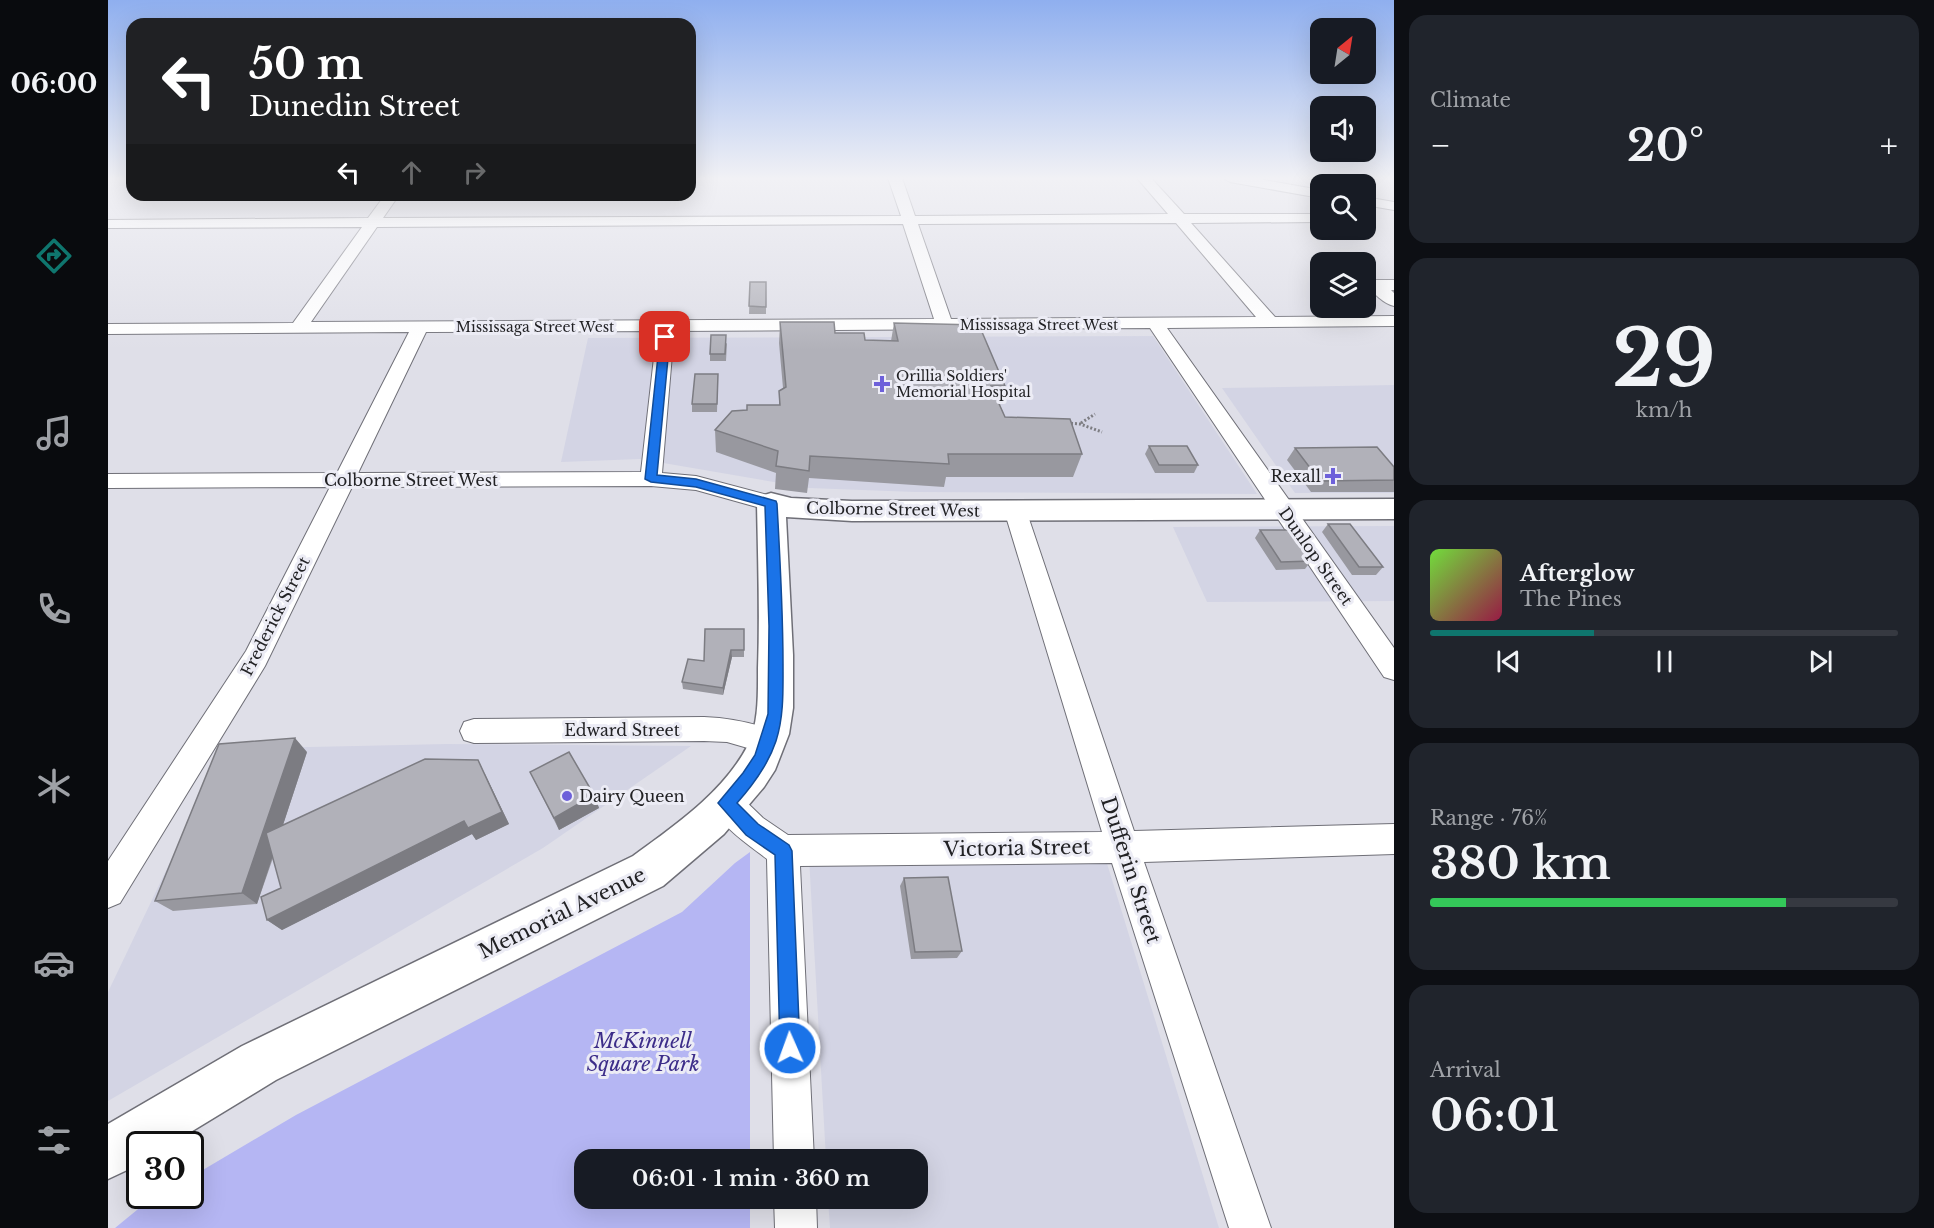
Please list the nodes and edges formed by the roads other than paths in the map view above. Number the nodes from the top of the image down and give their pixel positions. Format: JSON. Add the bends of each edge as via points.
{"nodes":[{"id":1,"x":364,"y":235,"type":"edge"},
{"id":2,"x":913,"y":235,"type":"edge"},
{"id":3,"x":1194,"y":235,"type":"edge"},
{"id":4,"x":1394,"y":285,"type":"edge"},
{"id":5,"x":1394,"y":301,"type":"edge"},
{"id":6,"x":1270,"y":322,"type":"junction"},
{"id":7,"x":1156,"y":324,"type":"junction"},
{"id":8,"x":1391,"y":324,"type":"edge"},
{"id":9,"x":945,"y":325,"type":"junction"},
{"id":10,"x":420,"y":327,"type":"junction"},
{"id":11,"x":666,"y":327,"type":"junction"},
{"id":12,"x":298,"y":328,"type":"junction"},
{"id":13,"x":108,"y":329,"type":"edge"},
{"id":14,"x":651,"y":479,"type":"junction"},
{"id":15,"x":344,"y":480,"type":"junction"},
{"id":16,"x":108,"y":481,"type":"edge"},
{"id":17,"x":771,"y":504,"type":"junction"},
{"id":18,"x":1394,"y":509,"type":"edge"},
{"id":19,"x":1015,"y":510,"type":"junction"},
{"id":20,"x":1284,"y":510,"type":"junction"},
{"id":21,"x":1394,"y":669,"type":"edge"},
{"id":22,"x":474,"y":731,"type":"dead end"},
{"id":23,"x":768,"y":741,"type":"junction"},
{"id":24,"x":726,"y":803,"type":"junction"},
{"id":25,"x":1394,"y":839,"type":"edge"},
{"id":26,"x":1123,"y":847,"type":"junction"},
{"id":27,"x":783,"y":851,"type":"junction"},
{"id":28,"x":108,"y":891,"type":"edge"},
{"id":29,"x":794,"y":1149,"type":"edge"},
{"id":30,"x":108,"y":1153,"type":"edge"},
{"id":31,"x":795,"y":1209,"type":"edge"},
{"id":32,"x":796,"y":1228,"type":"edge"},
{"id":33,"x":1250,"y":1228,"type":"edge"}],
"edges":[{"from":1,"to":12,"type":"street"},
{"from":2,"to":9,"type":"street"},
{"from":3,"to":6,"type":"street"},
{"from":4,"to":5,"type":"street","via":[[1375,285]]},
{"from":6,"to":7,"type":"street","name":"Mississaga Street West"},
{"from":6,"to":8,"type":"street","name":"Mississaga Street West"},
{"from":7,"to":9,"type":"street","name":"Mississaga Street West"},
{"from":7,"to":20,"type":"street","name":"Dunlop Street"},
{"from":9,"to":11,"type":"street","name":"Mississaga Street West"},
{"from":10,"to":11,"type":"street","name":"Mississaga Street West"},
{"from":10,"to":12,"type":"street","name":"Mississaga Street West"},
{"from":10,"to":15,"type":"street","name":"Frederick Street"},
{"from":11,"to":14,"type":"street"},
{"from":12,"to":13,"type":"street","name":"Mississaga Street West"},
{"from":14,"to":15,"type":"street","name":"Colborne Street West"},
{"from":14,"to":17,"type":"street","name":"Colborne Street West","via":[[696,483]]},
{"from":15,"to":16,"type":"street","name":"Colborne Street West"},
{"from":15,"to":28,"type":"street","name":"Frederick Street","via":[[256,658]]},
{"from":17,"to":19,"type":"main road","name":"Colborne Street West","via":[[852,511]]},
{"from":17,"to":23,"type":"main road","name":"Memorial Avenue","via":[[776,626],[775,703]]},
{"from":18,"to":20,"type":"main road","name":"Colborne Street West"},
{"from":19,"to":20,"type":"main road","name":"Colborne Street West"},
{"from":19,"to":26,"type":"street","name":"Dufferin Street"},
{"from":20,"to":21,"type":"street","name":"Dunlop Street"},
{"from":22,"to":23,"type":"street","name":"Edward Street","via":[[704,729],[727,730]]},
{"from":23,"to":24,"type":"main road","name":"Memorial Avenue","via":[[749,778]]},
{"from":24,"to":27,"type":"street","via":[[752,829]]},
{"from":24,"to":30,"type":"main road","name":"Memorial Avenue","via":[[648,871],[259,1063]]},
{"from":25,"to":26,"type":"street","name":"Victoria Street"},
{"from":26,"to":27,"type":"street","name":"Victoria Street"},
{"from":26,"to":33,"type":"street","name":"Dufferin Street"},
{"from":27,"to":29,"type":"street"},
{"from":31,"to":32,"type":"street"}]}
